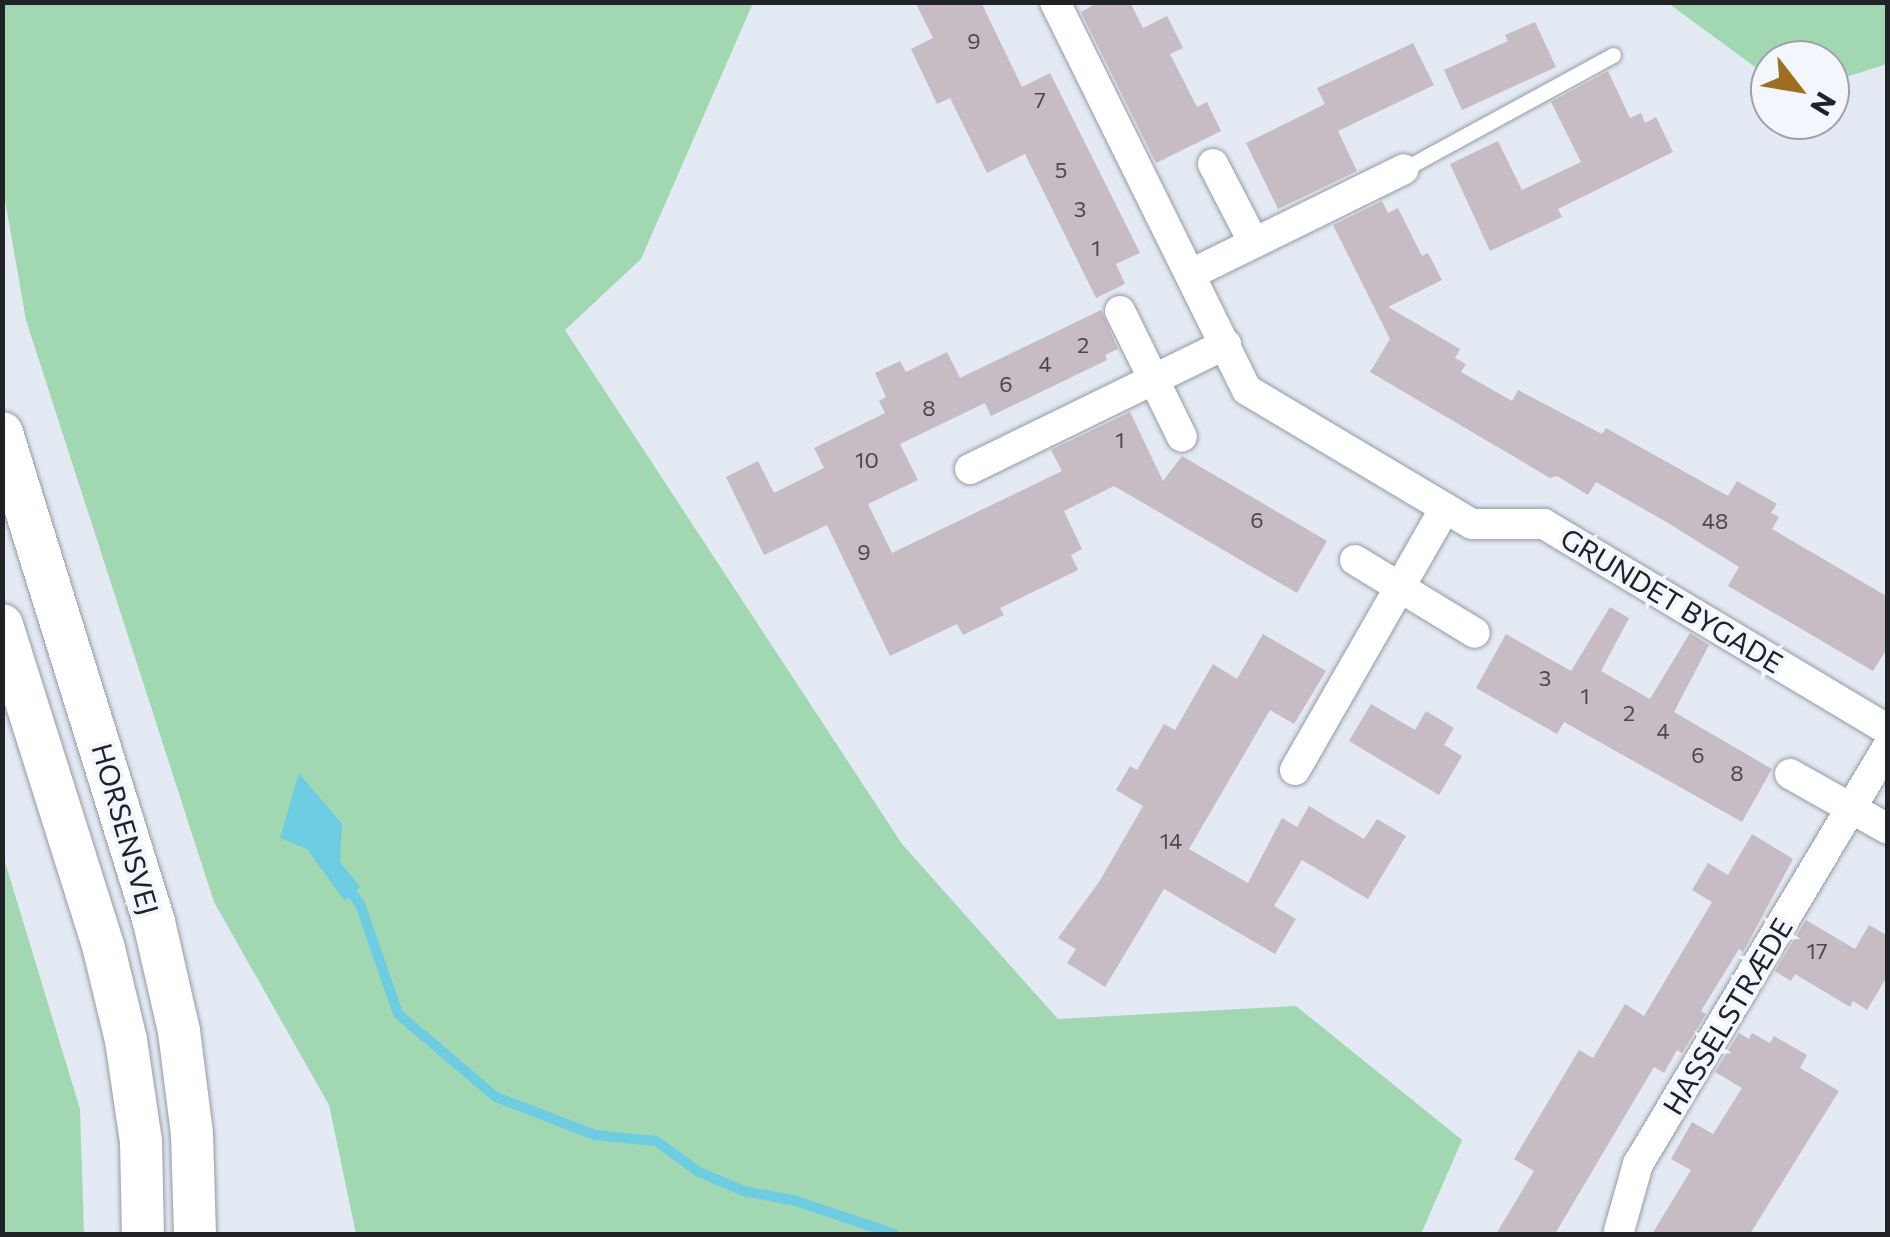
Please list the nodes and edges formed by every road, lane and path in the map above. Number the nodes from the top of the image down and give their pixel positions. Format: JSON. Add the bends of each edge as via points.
{"nodes":[{"id":1,"x":1055,"y":2,"type":"edge"},
{"id":2,"x":1613,"y":55,"type":"dead end"},
{"id":3,"x":1213,"y":164,"type":"dead end"},
{"id":4,"x":1404,"y":168,"type":"joint"},
{"id":5,"x":1254,"y":243,"type":"junction"},
{"id":6,"x":1191,"y":274,"type":"junction"},
{"id":7,"x":1120,"y":311,"type":"dead end"},
{"id":8,"x":1226,"y":344,"type":"junction"},
{"id":9,"x":1155,"y":378,"type":"junction"},
{"id":10,"x":2,"y":434,"type":"edge"},
{"id":11,"x":1182,"y":437,"type":"dead end"},
{"id":12,"x":970,"y":469,"type":"dead end"},
{"id":13,"x":1445,"y":508,"type":"junction"},
{"id":14,"x":1355,"y":560,"type":"dead end"},
{"id":15,"x":1401,"y":587,"type":"junction"},
{"id":16,"x":2,"y":625,"type":"edge"},
{"id":17,"x":1475,"y":632,"type":"dead end"},
{"id":18,"x":1888,"y":730,"type":"edge"},
{"id":19,"x":1888,"y":747,"type":"edge"},
{"id":20,"x":1296,"y":770,"type":"dead end"},
{"id":21,"x":1790,"y":774,"type":"dead end"},
{"id":22,"x":1850,"y":808,"type":"junction"},
{"id":23,"x":1888,"y":829,"type":"edge"},
{"id":24,"x":1619,"y":1231,"type":"dead end"},
{"id":25,"x":143,"y":1234,"type":"edge"},
{"id":26,"x":195,"y":1234,"type":"edge"}],
"edges":[{"from":1,"to":6,"type":"street","name":"GRUNDET BYGADE"},
{"from":2,"to":4,"type":"lane"},
{"from":3,"to":5,"type":"street"},
{"from":4,"to":5,"type":"street"},
{"from":5,"to":6,"type":"street"},
{"from":6,"to":8,"type":"street","name":"GRUNDET BYGADE"},
{"from":7,"to":9,"type":"street"},
{"from":8,"to":9,"type":"street"},
{"from":8,"to":13,"type":"street","name":"GRUNDET BYGADE","via":[[1247,390]]},
{"from":9,"to":11,"type":"street"},
{"from":9,"to":12,"type":"street"},
{"from":10,"to":26,"type":"main road","name":"HORSENSVEJ","via":[[85,689],[180,1031]]},
{"from":13,"to":15,"type":"street"},
{"from":13,"to":18,"type":"street","name":"GRUNDET BYGADE","via":[[1472,524],[1544,524]]},
{"from":14,"to":15,"type":"street"},
{"from":15,"to":17,"type":"street"},
{"from":15,"to":20,"type":"street"},
{"from":16,"to":25,"type":"main road","name":"HORSENSVEJ","via":[[103,945],[126,1040],[140,1141]]},
{"from":19,"to":22,"type":"street","name":"HASSELSTRÆDE"},
{"from":21,"to":22,"type":"street"},
{"from":22,"to":23,"type":"street"},
{"from":22,"to":24,"type":"street","name":"HASSELSTRÆDE","via":[[1638,1164]]}]}
